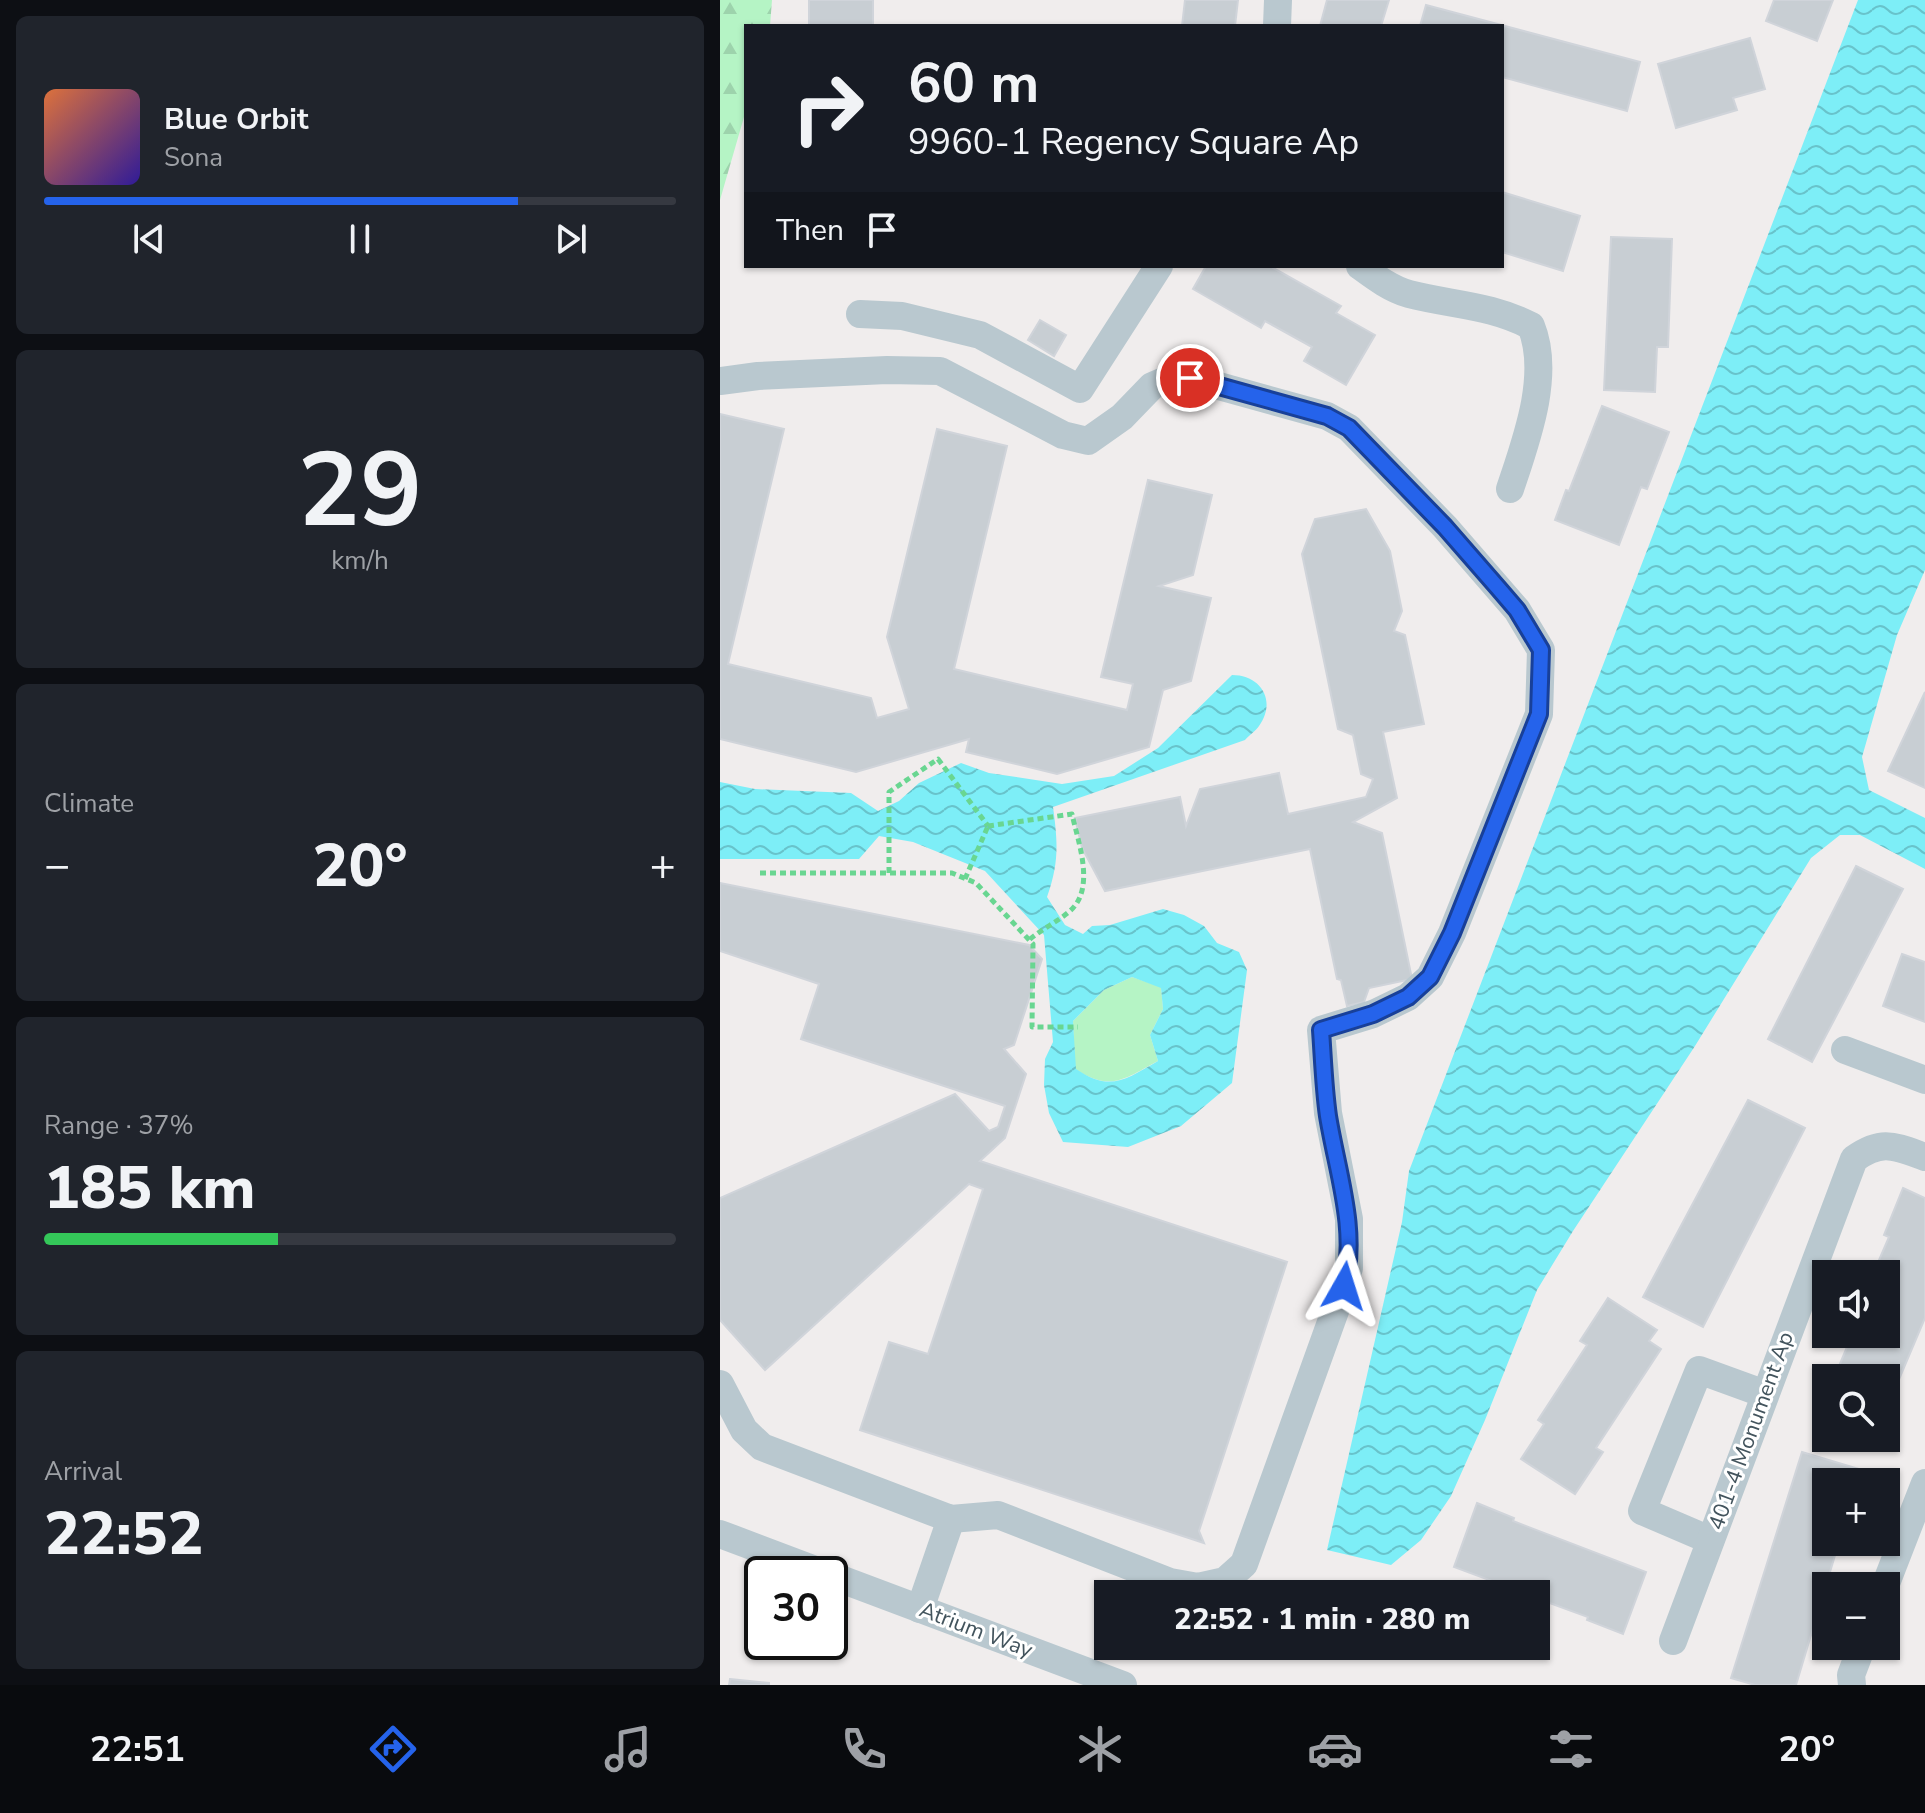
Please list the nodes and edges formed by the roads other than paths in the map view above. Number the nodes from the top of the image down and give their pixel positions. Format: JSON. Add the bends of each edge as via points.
{"nodes":[{"id":1,"x":1278,"y":0,"type":"edge"},
{"id":2,"x":1277,"y":24,"type":"edge"},
{"id":3,"x":1158,"y":268,"type":"edge"},
{"id":4,"x":1363,"y":268,"type":"edge"},
{"id":5,"x":860,"y":314,"type":"dead end"},
{"id":6,"x":720,"y":381,"type":"edge"},
{"id":7,"x":1510,"y":489,"type":"dead end"},
{"id":8,"x":1845,"y":1050,"type":"dead end"},
{"id":9,"x":1925,"y":1080,"type":"edge"},
{"id":10,"x":1925,"y":1157,"type":"edge"},
{"id":11,"x":720,"y":1384,"type":"edge"},
{"id":12,"x":1765,"y":1394,"type":"junction"},
{"id":13,"x":1925,"y":1483,"type":"edge"},
{"id":14,"x":951,"y":1519,"type":"junction"},
{"id":15,"x":720,"y":1534,"type":"edge"},
{"id":16,"x":1710,"y":1540,"type":"junction"},
{"id":17,"x":778,"y":1556,"type":"edge"},
{"id":18,"x":1890,"y":1572,"type":"edge"},
{"id":19,"x":848,"y":1582,"type":"edge"},
{"id":20,"x":920,"y":1609,"type":"junction"},
{"id":21,"x":1673,"y":1641,"type":"dead end"},
{"id":22,"x":1857,"y":1660,"type":"edge"},
{"id":23,"x":1123,"y":1685,"type":"edge"},
{"id":24,"x":1852,"y":1685,"type":"edge"}],
"edges":[{"from":1,"to":2,"type":"street"},
{"from":3,"to":5,"type":"street","via":[[1080,389],[980,335],[902,316]]},
{"from":4,"to":7,"type":"street","via":[[1407,293],[1506,313],[1531,326],[1538,342],[1535,412]]},
{"from":6,"to":14,"type":"street","via":[[940,371],[1063,435],[1088,441],[1166,380],[1190,378],[1327,416],[1349,428],[1445,527],[1517,610],[1541,650],[1539,714],[1430,977],[1408,997],[1321,1030],[1328,1113],[1349,1219],[1349,1268],[1244,1564],[1225,1581],[1198,1587],[1170,1582],[998,1515]]},
{"from":8,"to":9,"type":"street"},
{"from":10,"to":12,"type":"street","name":"401-4 Monument Ap","via":[[1889,1144],[1868,1148],[1854,1159]]},
{"from":11,"to":14,"type":"street","via":[[744,1430],[762,1447]]},
{"from":12,"to":16,"type":"street","name":"401-4 Monument Ap"},
{"from":12,"to":16,"type":"street","via":[[1699,1370],[1642,1511]]},
{"from":13,"to":18,"type":"street"},
{"from":14,"to":20,"type":"street"},
{"from":15,"to":17,"type":"street","name":"Atrium Way"},
{"from":16,"to":21,"type":"street","name":"401-4 Monument Ap"},
{"from":19,"to":20,"type":"street","name":"Atrium Way"},
{"from":20,"to":23,"type":"street","name":"Atrium Way"},
{"from":22,"to":24,"type":"street"}]}
